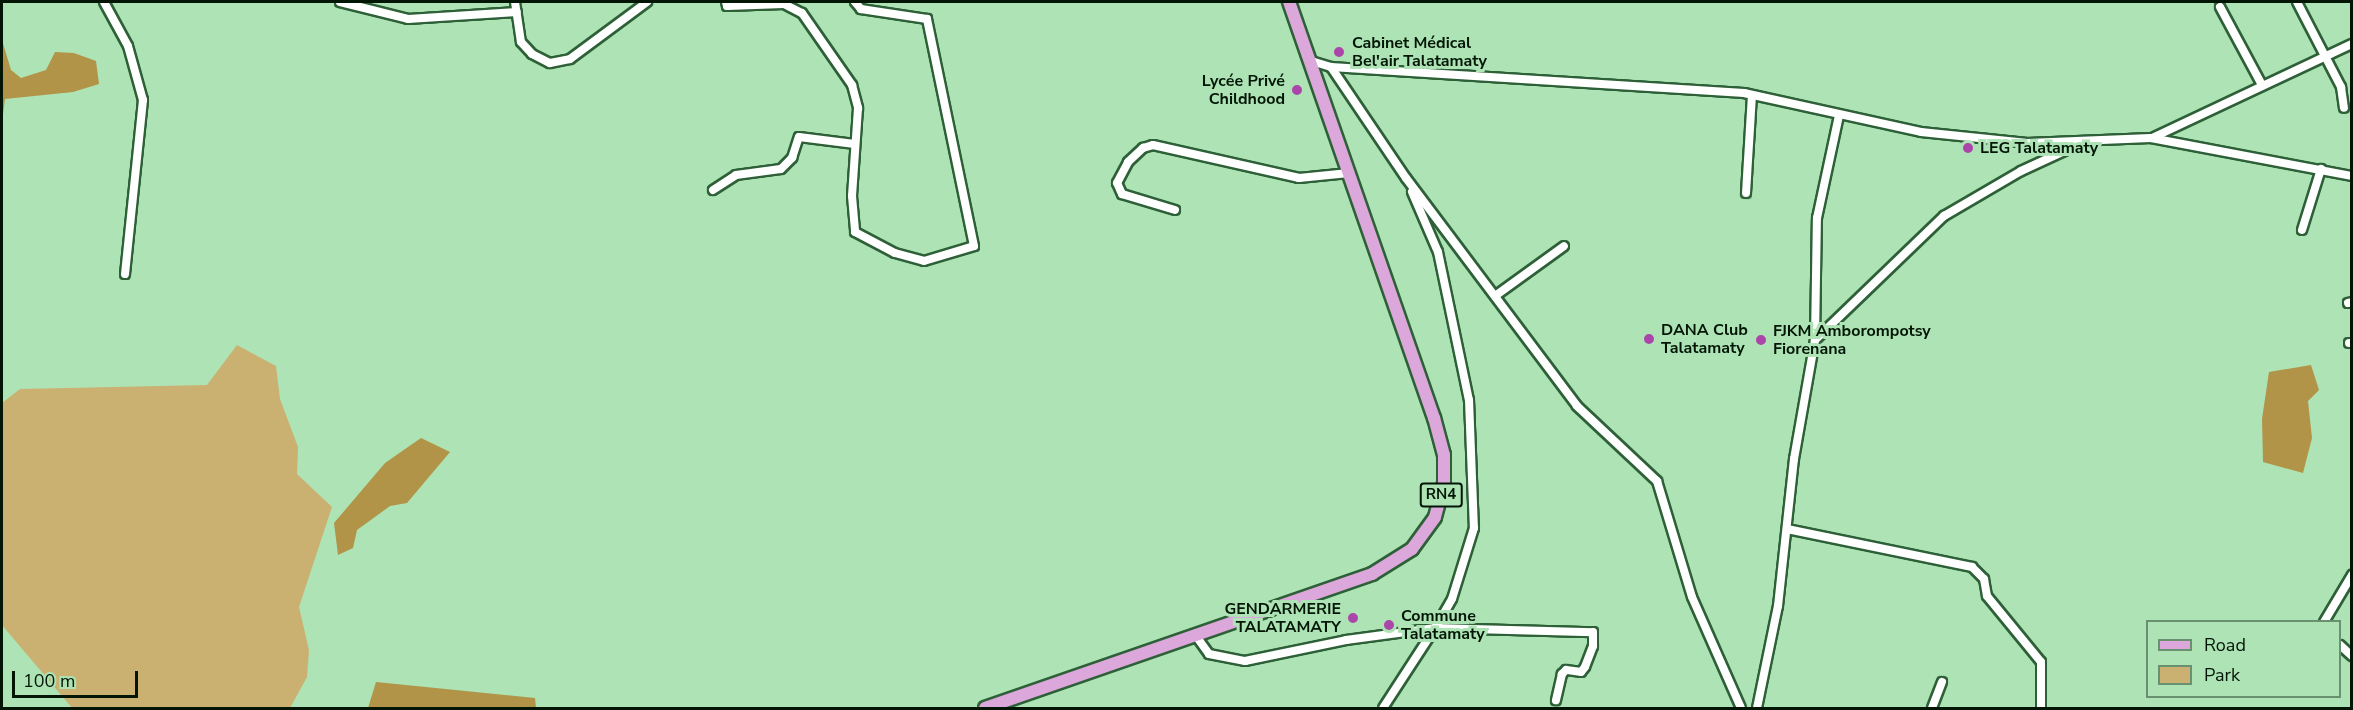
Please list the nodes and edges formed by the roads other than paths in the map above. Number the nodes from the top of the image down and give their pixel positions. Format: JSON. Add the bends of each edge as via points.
{"nodes":[{"id":1,"x":105,"y":2,"type":"edge"},
{"id":2,"x":340,"y":2,"type":"edge"},
{"id":3,"x":515,"y":2,"type":"edge"},
{"id":4,"x":647,"y":2,"type":"edge"},
{"id":5,"x":726,"y":2,"type":"edge"},
{"id":6,"x":855,"y":2,"type":"edge"},
{"id":7,"x":1289,"y":2,"type":"edge"},
{"id":8,"x":2297,"y":2,"type":"edge"},
{"id":9,"x":2220,"y":7,"type":"dead end"},
{"id":10,"x":517,"y":12,"type":"junction"},
{"id":11,"x":2352,"y":44,"type":"edge"},
{"id":12,"x":2326,"y":53,"type":"junction"},
{"id":13,"x":1308,"y":60,"type":"junction"},
{"id":14,"x":1331,"y":67,"type":"junction"},
{"id":15,"x":2262,"y":85,"type":"junction"},
{"id":16,"x":1752,"y":95,"type":"junction"},
{"id":17,"x":2344,"y":108,"type":"dead end"},
{"id":18,"x":1839,"y":115,"type":"junction"},
{"id":19,"x":2151,"y":138,"type":"junction"},
{"id":20,"x":2084,"y":142,"type":"junction"},
{"id":21,"x":855,"y":144,"type":"junction"},
{"id":22,"x":2321,"y":169,"type":"junction"},
{"id":23,"x":1348,"y":173,"type":"junction"},
{"id":24,"x":2351,"y":174,"type":"edge"},
{"id":25,"x":1406,"y":178,"type":"junction"},
{"id":26,"x":713,"y":189,"type":"dead end"},
{"id":27,"x":1746,"y":193,"type":"dead end"},
{"id":28,"x":1175,"y":210,"type":"dead end"},
{"id":29,"x":2302,"y":230,"type":"dead end"},
{"id":30,"x":1564,"y":246,"type":"dead end"},
{"id":31,"x":125,"y":274,"type":"dead end"},
{"id":32,"x":1495,"y":296,"type":"junction"},
{"id":33,"x":1815,"y":340,"type":"junction"},
{"id":34,"x":1787,"y":528,"type":"junction"},
{"id":35,"x":2352,"y":575,"type":"edge"},
{"id":36,"x":2325,"y":620,"type":"edge"},
{"id":37,"x":1435,"y":628,"type":"junction"},
{"id":38,"x":1196,"y":636,"type":"junction"},
{"id":39,"x":1942,"y":682,"type":"dead end"},
{"id":40,"x":1556,"y":700,"type":"dead end"},
{"id":41,"x":985,"y":708,"type":"edge"},
{"id":42,"x":1383,"y":708,"type":"edge"},
{"id":43,"x":1741,"y":708,"type":"edge"},
{"id":44,"x":1757,"y":708,"type":"edge"},
{"id":45,"x":1932,"y":708,"type":"edge"},
{"id":46,"x":2041,"y":708,"type":"edge"}],
"edges":[{"from":1,"to":31,"type":"street","via":[[128,46],[143,100]]},
{"from":2,"to":10,"type":"street","via":[[408,19]]},
{"from":3,"to":10,"type":"street"},
{"from":4,"to":10,"type":"street","via":[[560,63],[550,63],[532,54],[521,42]]},
{"from":5,"to":21,"type":"street","via":[[727,6],[784,4],[802,14],[852,85],[858,108]]},
{"from":6,"to":21,"type":"street","via":[[861,9],[927,19],[974,246],[924,261],[895,253],[855,232]]},
{"from":7,"to":13,"type":"main road","number":"RN4"},
{"from":8,"to":12,"type":"street"},
{"from":9,"to":15,"type":"street"},
{"from":11,"to":12,"type":"street"},
{"from":12,"to":15,"type":"street"},
{"from":12,"to":17,"type":"street","via":[[2341,87]]},
{"from":13,"to":14,"type":"street"},
{"from":13,"to":23,"type":"main road","number":"RN4"},
{"from":14,"to":16,"type":"street"},
{"from":14,"to":25,"type":"street"},
{"from":15,"to":19,"type":"street"},
{"from":16,"to":18,"type":"street"},
{"from":16,"to":27,"type":"street"},
{"from":18,"to":20,"type":"street","via":[[1989,141]]},
{"from":18,"to":33,"type":"street","via":[[1817,218]]},
{"from":19,"to":20,"type":"street"},
{"from":19,"to":22,"type":"street"},
{"from":20,"to":33,"type":"street","via":[[2021,171],[1944,216]]},
{"from":21,"to":26,"type":"street","via":[[799,137],[792,158],[781,169],[736,175]]},
{"from":22,"to":24,"type":"street"},
{"from":22,"to":29,"type":"street"},
{"from":23,"to":28,"type":"street","via":[[1299,178],[1153,145],[1143,148],[1128,162],[1117,183],[1122,194]]},
{"from":23,"to":38,"type":"main road","number":"RN4","via":[[1444,455],[1444,483],[1436,517],[1422,540],[1388,566]]},
{"from":25,"to":32,"type":"street"},
{"from":25,"to":37,"type":"street","via":[[1438,252],[1469,399],[1474,528],[1452,599]]},
{"from":30,"to":32,"type":"street"},
{"from":32,"to":43,"type":"street","via":[[1576,406],[1657,481],[1692,597]]},
{"from":33,"to":34,"type":"street"},
{"from":34,"to":44,"type":"street","via":[[1778,606]]},
{"from":34,"to":46,"type":"street","via":[[1972,567],[1984,579],[1987,596],[2041,662]]},
{"from":35,"to":36,"type":"street"},
{"from":37,"to":38,"type":"street","via":[[1346,640],[1245,662],[1209,654]]},
{"from":37,"to":40,"type":"street","via":[[1593,632],[1593,646],[1585,667],[1581,672],[1566,670],[1562,674]]},
{"from":37,"to":42,"type":"street"},
{"from":38,"to":41,"type":"main road","number":"RN4"},
{"from":39,"to":45,"type":"street"}]}
